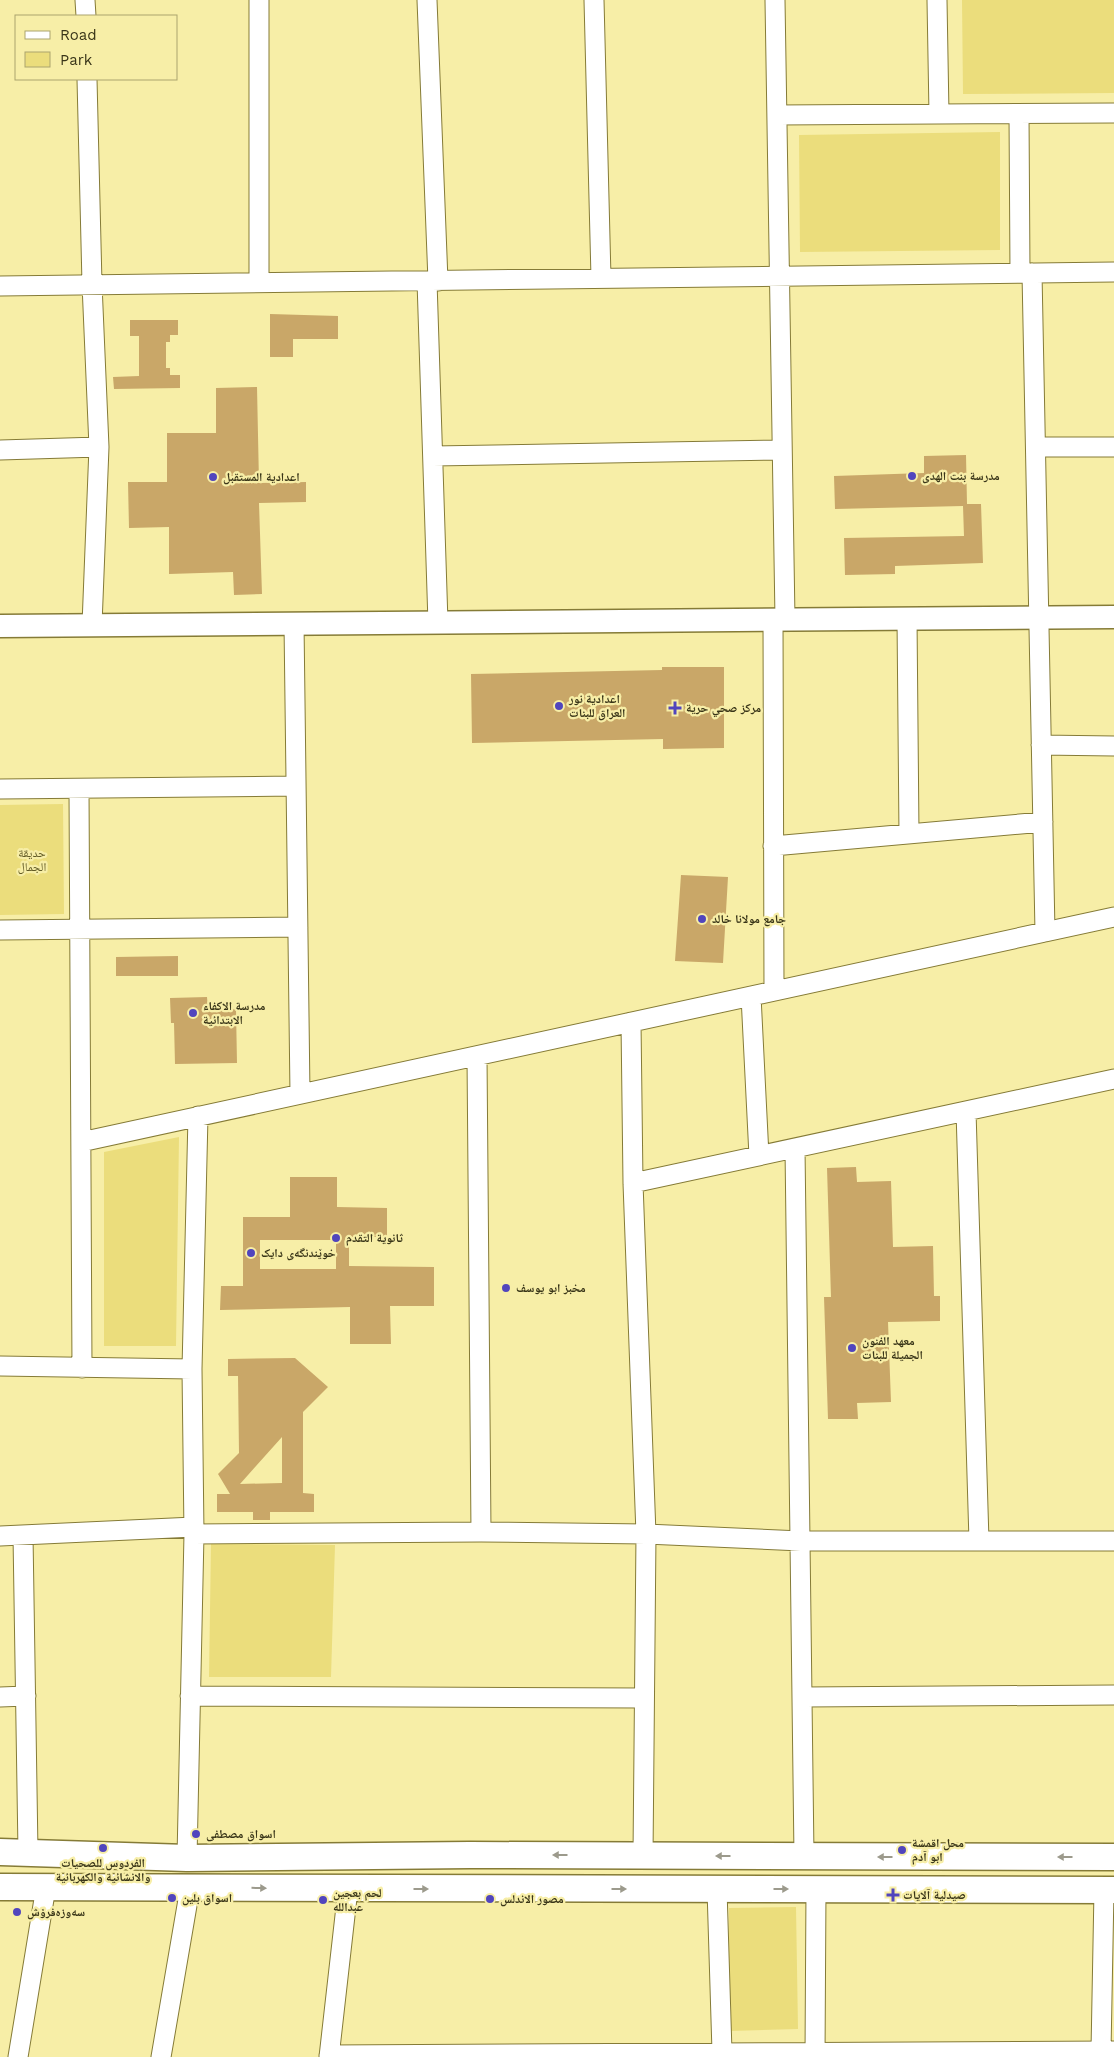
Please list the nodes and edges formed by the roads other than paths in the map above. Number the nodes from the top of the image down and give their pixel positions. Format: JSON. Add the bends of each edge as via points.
{"nodes":[{"id":1,"x":85,"y":0,"type":"edge"},
{"id":2,"x":259,"y":0,"type":"edge"},
{"id":3,"x":427,"y":0,"type":"edge"},
{"id":4,"x":594,"y":0,"type":"edge"},
{"id":5,"x":775,"y":0,"type":"edge"},
{"id":6,"x":936,"y":0,"type":"edge"},
{"id":7,"x":86,"y":15,"type":"edge"},
{"id":8,"x":87,"y":80,"type":"edge"},
{"id":9,"x":1114,"y":113,"type":"edge"},
{"id":10,"x":939,"y":114,"type":"junction"},
{"id":11,"x":1019,"y":114,"type":"junction"},
{"id":12,"x":777,"y":115,"type":"junction"},
{"id":13,"x":1026,"y":272,"type":"junction"},
{"id":14,"x":1114,"y":272,"type":"edge"},
{"id":15,"x":780,"y":276,"type":"junction"},
{"id":16,"x":601,"y":278,"type":"junction"},
{"id":17,"x":432,"y":281,"type":"junction"},
{"id":18,"x":259,"y":282,"type":"junction"},
{"id":19,"x":92,"y":284,"type":"junction"},
{"id":20,"x":0,"y":286,"type":"edge"},
{"id":21,"x":99,"y":447,"type":"junction"},
{"id":22,"x":1036,"y":447,"type":"junction"},
{"id":23,"x":1114,"y":447,"type":"edge"},
{"id":24,"x":0,"y":450,"type":"edge"},
{"id":25,"x":782,"y":450,"type":"junction"},
{"id":26,"x":433,"y":456,"type":"junction"},
{"id":27,"x":1039,"y":617,"type":"junction"},
{"id":28,"x":1114,"y":617,"type":"edge"},
{"id":29,"x":907,"y":618,"type":"junction"},
{"id":30,"x":779,"y":619,"type":"junction"},
{"id":31,"x":294,"y":623,"type":"junction"},
{"id":32,"x":438,"y":623,"type":"junction"},
{"id":33,"x":92,"y":625,"type":"junction"},
{"id":34,"x":0,"y":626,"type":"edge"},
{"id":35,"x":1041,"y":745,"type":"junction"},
{"id":36,"x":1114,"y":746,"type":"edge"},
{"id":37,"x":296,"y":786,"type":"junction"},
{"id":38,"x":79,"y":789,"type":"junction"},
{"id":39,"x":0,"y":790,"type":"edge"},
{"id":40,"x":1043,"y":822,"type":"junction"},
{"id":41,"x":909,"y":834,"type":"junction"},
{"id":42,"x":773,"y":846,"type":"junction"},
{"id":43,"x":1114,"y":917,"type":"edge"},
{"id":44,"x":298,"y":927,"type":"junction"},
{"id":45,"x":80,"y":929,"type":"junction"},
{"id":46,"x":0,"y":930,"type":"edge"},
{"id":47,"x":1045,"y":932,"type":"junction"},
{"id":48,"x":774,"y":991,"type":"junction"},
{"id":49,"x":751,"y":996,"type":"junction"},
{"id":50,"x":631,"y":1022,"type":"junction"},
{"id":51,"x":477,"y":1056,"type":"junction"},
{"id":52,"x":1114,"y":1079,"type":"edge"},
{"id":53,"x":300,"y":1094,"type":"junction"},
{"id":54,"x":966,"y":1111,"type":"junction"},
{"id":55,"x":198,"y":1116,"type":"junction"},
{"id":56,"x":81,"y":1142,"type":"junction"},
{"id":57,"x":795,"y":1148,"type":"junction"},
{"id":58,"x":759,"y":1156,"type":"junction"},
{"id":59,"x":633,"y":1183,"type":"junction"},
{"id":60,"x":0,"y":1366,"type":"edge"},
{"id":61,"x":82,"y":1368,"type":"junction"},
{"id":62,"x":192,"y":1369,"type":"junction"},
{"id":63,"x":194,"y":1530,"type":"junction"},
{"id":64,"x":481,"y":1532,"type":"junction"},
{"id":65,"x":646,"y":1534,"type":"junction"},
{"id":66,"x":23,"y":1535,"type":"junction"},
{"id":67,"x":0,"y":1536,"type":"edge"},
{"id":68,"x":801,"y":1541,"type":"junction"},
{"id":69,"x":979,"y":1541,"type":"junction"},
{"id":70,"x":1114,"y":1541,"type":"edge"},
{"id":71,"x":1114,"y":1695,"type":"edge"},
{"id":72,"x":0,"y":1696,"type":"edge"},
{"id":73,"x":26,"y":1696,"type":"junction"},
{"id":74,"x":190,"y":1696,"type":"junction"},
{"id":75,"x":804,"y":1697,"type":"junction"},
{"id":76,"x":643,"y":1698,"type":"junction"},
{"id":77,"x":0,"y":1852,"type":"edge"},
{"id":78,"x":28,"y":1852,"type":"junction"},
{"id":79,"x":470,"y":1855,"type":"junction"},
{"id":80,"x":642,"y":1856,"type":"junction"},
{"id":81,"x":804,"y":1856,"type":"junction"},
{"id":82,"x":187,"y":1858,"type":"junction"},
{"id":83,"x":1114,"y":1858,"type":"edge"},
{"id":84,"x":0,"y":1887,"type":"edge"},
{"id":85,"x":46,"y":1887,"type":"junction"},
{"id":86,"x":190,"y":1888,"type":"junction"},
{"id":87,"x":471,"y":1888,"type":"junction"},
{"id":88,"x":348,"y":1889,"type":"junction"},
{"id":89,"x":717,"y":1889,"type":"junction"},
{"id":90,"x":816,"y":1889,"type":"junction"},
{"id":91,"x":1109,"y":1890,"type":"edge"},
{"id":92,"x":1107,"y":2051,"type":"edge"},
{"id":93,"x":722,"y":2052,"type":"junction"},
{"id":94,"x":816,"y":2054,"type":"edge"},
{"id":95,"x":971,"y":2054,"type":"edge"},
{"id":96,"x":660,"y":2055,"type":"edge"},
{"id":97,"x":329,"y":2056,"type":"edge"},
{"id":98,"x":18,"y":2057,"type":"edge"},
{"id":99,"x":161,"y":2057,"type":"edge"}],
"edges":[{"from":1,"to":7,"type":"street"},
{"from":2,"to":18,"type":"street"},
{"from":3,"to":17,"type":"street"},
{"from":4,"to":16,"type":"street"},
{"from":5,"to":12,"type":"street"},
{"from":6,"to":10,"type":"street"},
{"from":8,"to":19,"type":"street"},
{"from":9,"to":11,"type":"street"},
{"from":10,"to":11,"type":"street"},
{"from":10,"to":12,"type":"street"},
{"from":11,"to":13,"type":"street"},
{"from":12,"to":15,"type":"street"},
{"from":13,"to":14,"type":"street"},
{"from":13,"to":15,"type":"street"},
{"from":13,"to":22,"type":"street"},
{"from":15,"to":16,"type":"street"},
{"from":15,"to":25,"type":"street"},
{"from":16,"to":17,"type":"street"},
{"from":17,"to":18,"type":"street"},
{"from":17,"to":26,"type":"street"},
{"from":18,"to":19,"type":"street"},
{"from":19,"to":20,"type":"street"},
{"from":19,"to":21,"type":"street"},
{"from":21,"to":24,"type":"street"},
{"from":21,"to":33,"type":"street"},
{"from":22,"to":23,"type":"street"},
{"from":22,"to":27,"type":"street"},
{"from":25,"to":26,"type":"street"},
{"from":25,"to":30,"type":"street"},
{"from":26,"to":32,"type":"street"},
{"from":27,"to":28,"type":"street"},
{"from":27,"to":29,"type":"street"},
{"from":27,"to":35,"type":"street"},
{"from":29,"to":30,"type":"street"},
{"from":29,"to":41,"type":"street"},
{"from":30,"to":32,"type":"street"},
{"from":30,"to":42,"type":"street"},
{"from":31,"to":32,"type":"street"},
{"from":31,"to":33,"type":"street"},
{"from":31,"to":37,"type":"street"},
{"from":33,"to":34,"type":"street"},
{"from":35,"to":36,"type":"street"},
{"from":35,"to":40,"type":"street"},
{"from":37,"to":38,"type":"street"},
{"from":37,"to":44,"type":"street"},
{"from":38,"to":39,"type":"street"},
{"from":38,"to":45,"type":"street"},
{"from":40,"to":41,"type":"street"},
{"from":40,"to":47,"type":"street"},
{"from":41,"to":42,"type":"street"},
{"from":42,"to":48,"type":"street"},
{"from":43,"to":47,"type":"street"},
{"from":44,"to":45,"type":"street"},
{"from":44,"to":53,"type":"street"},
{"from":45,"to":46,"type":"street"},
{"from":45,"to":56,"type":"street"},
{"from":47,"to":48,"type":"street"},
{"from":48,"to":49,"type":"street"},
{"from":49,"to":50,"type":"street"},
{"from":49,"to":58,"type":"street"},
{"from":50,"to":51,"type":"street"},
{"from":50,"to":59,"type":"street"},
{"from":51,"to":53,"type":"street"},
{"from":51,"to":64,"type":"street"},
{"from":52,"to":54,"type":"street"},
{"from":53,"to":55,"type":"street"},
{"from":54,"to":57,"type":"street"},
{"from":54,"to":69,"type":"street"},
{"from":55,"to":56,"type":"street"},
{"from":55,"to":62,"type":"street"},
{"from":56,"to":61,"type":"street"},
{"from":57,"to":58,"type":"street"},
{"from":57,"to":68,"type":"street"},
{"from":58,"to":59,"type":"street"},
{"from":59,"to":65,"type":"street"},
{"from":60,"to":61,"type":"street"},
{"from":61,"to":62,"type":"street"},
{"from":62,"to":63,"type":"street"},
{"from":63,"to":64,"type":"street"},
{"from":63,"to":66,"type":"street"},
{"from":63,"to":74,"type":"street"},
{"from":64,"to":65,"type":"street"},
{"from":65,"to":68,"type":"street"},
{"from":65,"to":76,"type":"street"},
{"from":66,"to":67,"type":"street"},
{"from":66,"to":73,"type":"street"},
{"from":68,"to":69,"type":"street"},
{"from":68,"to":75,"type":"street"},
{"from":69,"to":70,"type":"street"},
{"from":71,"to":75,"type":"street"},
{"from":72,"to":73,"type":"street"},
{"from":73,"to":78,"type":"street"},
{"from":74,"to":76,"type":"street"},
{"from":74,"to":82,"type":"street"},
{"from":75,"to":81,"type":"street"},
{"from":76,"to":80,"type":"street"},
{"from":77,"to":78,"type":"main road"},
{"from":78,"to":82,"type":"main road"},
{"from":80,"to":79,"type":"main road","one_way":true},
{"from":79,"to":82,"type":"main road"},
{"from":79,"to":87,"type":"main road"},
{"from":81,"to":80,"type":"main road","one_way":true},
{"from":83,"to":81,"type":"main road","one_way":true},
{"from":84,"to":85,"type":"main road"},
{"from":85,"to":86,"type":"main road"},
{"from":85,"to":98,"type":"street"},
{"from":86,"to":88,"type":"main road","one_way":true},
{"from":86,"to":99,"type":"street"},
{"from":88,"to":87,"type":"main road","one_way":true},
{"from":87,"to":89,"type":"main road","one_way":true},
{"from":88,"to":97,"type":"street"},
{"from":89,"to":90,"type":"main road","one_way":true},
{"from":89,"to":93,"type":"street"},
{"from":90,"to":91,"type":"main road"},
{"from":90,"to":94,"type":"street"},
{"from":91,"to":92,"type":"street"},
{"from":92,"to":95,"type":"street"},
{"from":93,"to":94,"type":"street"},
{"from":93,"to":96,"type":"street"},
{"from":94,"to":95,"type":"street"},
{"from":96,"to":97,"type":"street"}]}
